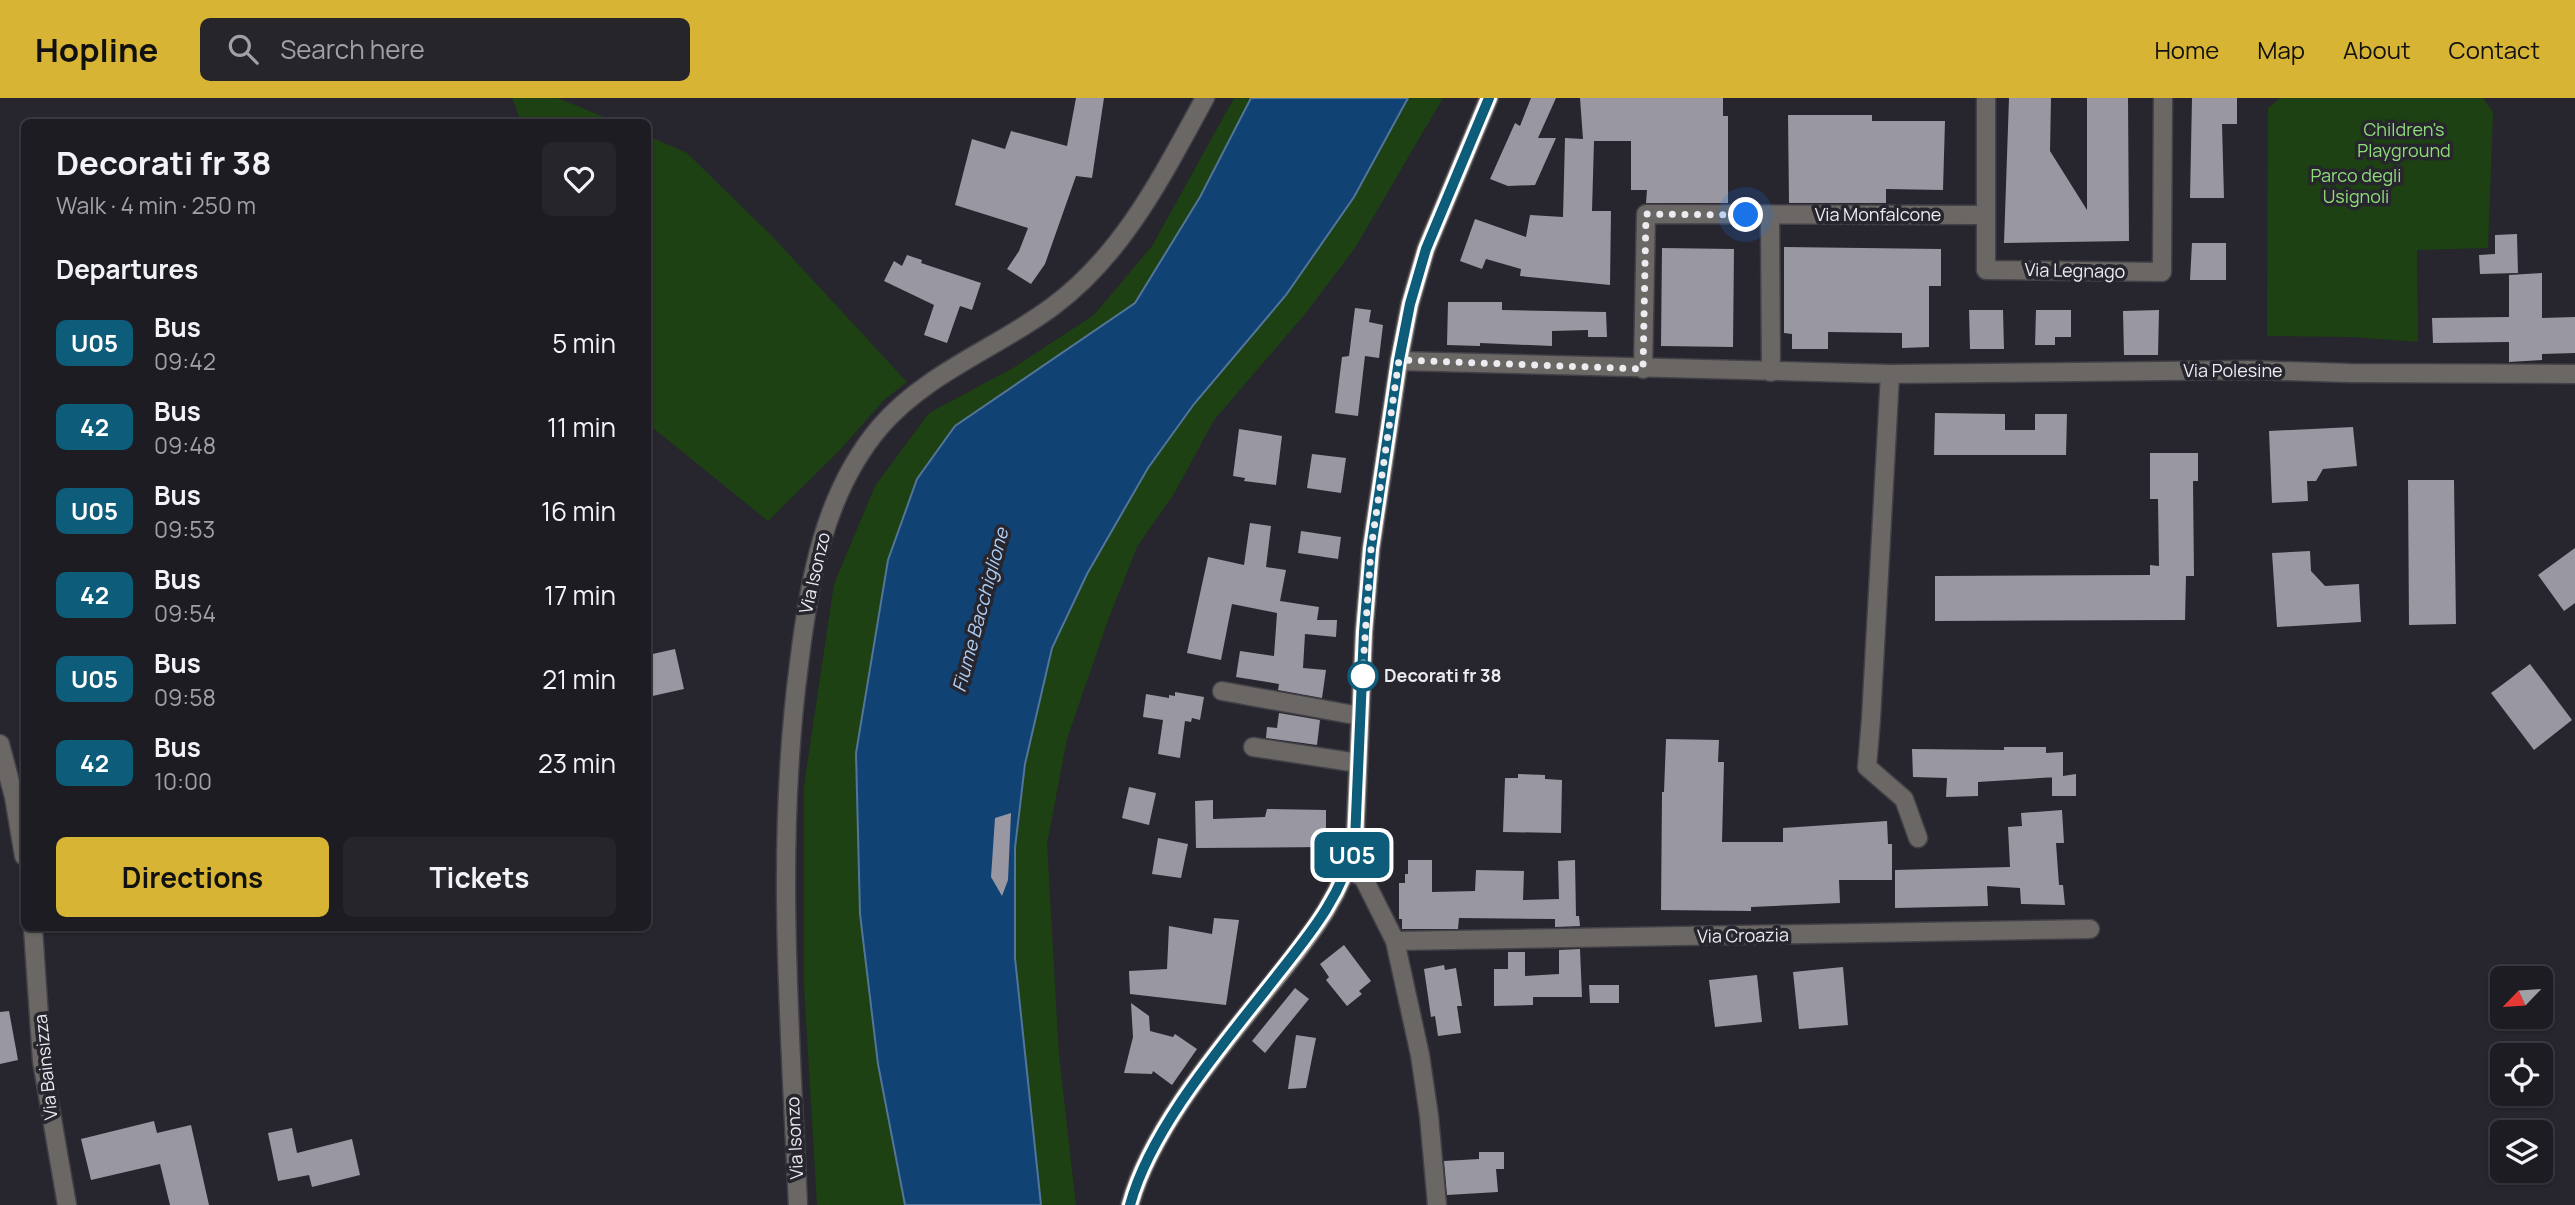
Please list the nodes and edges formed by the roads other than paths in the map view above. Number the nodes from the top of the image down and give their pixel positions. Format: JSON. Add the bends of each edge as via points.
{"nodes":[{"id":1,"x":1205,"y":98,"type":"edge"},
{"id":2,"x":1489,"y":98,"type":"edge"},
{"id":3,"x":1986,"y":98,"type":"edge"},
{"id":4,"x":2163,"y":98,"type":"edge"},
{"id":5,"x":1770,"y":215,"type":"junction"},
{"id":6,"x":1986,"y":215,"type":"junction"},
{"id":7,"x":1399,"y":360,"type":"junction"},
{"id":8,"x":1643,"y":369,"type":"junction"},
{"id":9,"x":1771,"y":372,"type":"junction"},
{"id":10,"x":1891,"y":374,"type":"junction"},
{"id":11,"x":2575,"y":374,"type":"edge"},
{"id":12,"x":1222,"y":691,"type":"dead end"},
{"id":13,"x":1360,"y":716,"type":"junction"},
{"id":14,"x":0,"y":744,"type":"edge"},
{"id":15,"x":1252,"y":747,"type":"dead end"},
{"id":16,"x":1358,"y":763,"type":"junction"},
{"id":17,"x":21,"y":838,"type":"edge"},
{"id":18,"x":1918,"y":838,"type":"dead end"},
{"id":19,"x":1348,"y":870,"type":"junction"},
{"id":20,"x":2090,"y":929,"type":"dead end"},
{"id":21,"x":33,"y":931,"type":"edge"},
{"id":22,"x":1395,"y":941,"type":"junction"},
{"id":23,"x":67,"y":1205,"type":"edge"},
{"id":24,"x":798,"y":1205,"type":"edge"},
{"id":25,"x":1130,"y":1205,"type":"edge"},
{"id":26,"x":1437,"y":1205,"type":"edge"}],
"edges":[{"from":1,"to":24,"type":"street","name":"Via Isonzo","via":[[1115,248],[1054,306],[933,381],[881,425],[840,489],[825,528],[806,610],[786,790],[784,886]]},
{"from":2,"to":7,"type":"street","via":[[1426,249]]},
{"from":3,"to":6,"type":"street","name":"Via Legnago"},
{"from":4,"to":6,"type":"street","name":"Via Legnago","via":[[2162,272],[1986,270]]},
{"from":5,"to":6,"type":"street","name":"Via Monfalcone"},
{"from":5,"to":8,"type":"street","name":"Via Monfalcone","via":[[1646,214]]},
{"from":5,"to":9,"type":"street"},
{"from":7,"to":8,"type":"street","name":"Via Polesine"},
{"from":7,"to":13,"type":"street","via":[[1371,549]]},
{"from":8,"to":9,"type":"street","name":"Via Polesine"},
{"from":9,"to":10,"type":"street","name":"Via Polesine"},
{"from":10,"to":11,"type":"street","name":"Via Polesine","via":[[2249,370]]},
{"from":10,"to":18,"type":"street","via":[[1865,762],[1869,771],[1904,799]]},
{"from":12,"to":13,"type":"street"},
{"from":13,"to":16,"type":"street"},
{"from":14,"to":17,"type":"street"},
{"from":15,"to":16,"type":"street"},
{"from":16,"to":19,"type":"street","via":[[1355,840]]},
{"from":19,"to":22,"type":"street","via":[[1363,877]]},
{"from":19,"to":25,"type":"street","via":[[1321,920],[1172,1118],[1142,1169]]},
{"from":20,"to":22,"type":"street","name":"Via Croazia"},
{"from":21,"to":23,"type":"street","name":"Via Bainsizza","via":[[42,1061]]},
{"from":22,"to":26,"type":"street","via":[[1422,1067]]}]}
